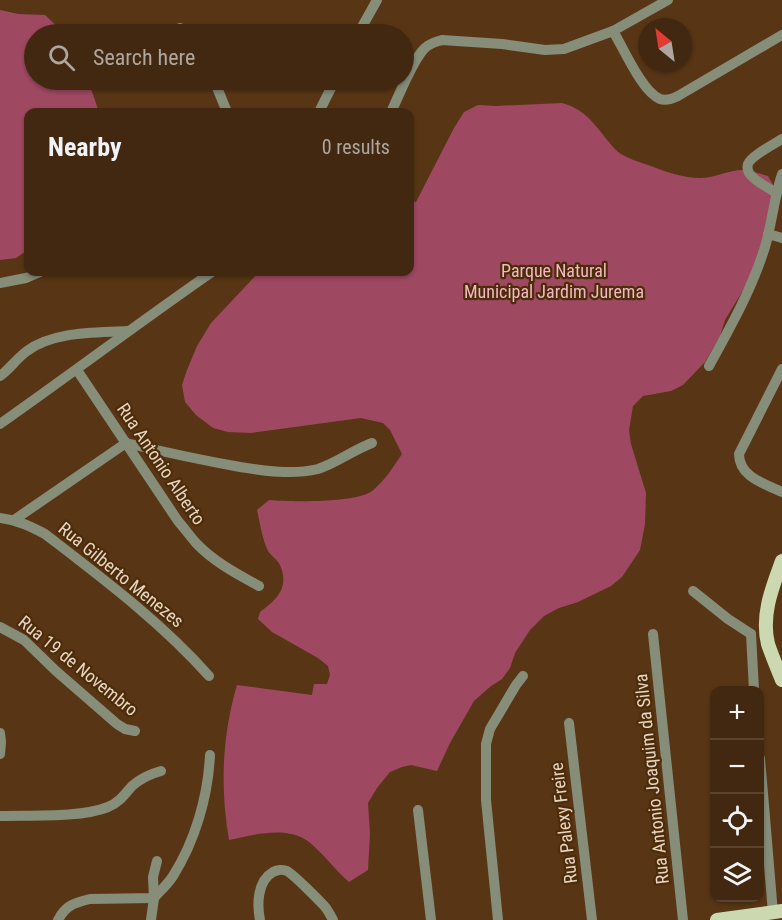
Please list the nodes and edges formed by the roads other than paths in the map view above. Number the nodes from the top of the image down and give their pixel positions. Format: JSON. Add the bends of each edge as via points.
{"nodes":[{"id":1,"x":377,"y":0,"type":"edge"},
{"id":2,"x":668,"y":0,"type":"edge"},
{"id":3,"x":364,"y":24,"type":"edge"},
{"id":4,"x":613,"y":30,"type":"junction"},
{"id":5,"x":782,"y":35,"type":"edge"},
{"id":6,"x":414,"y":63,"type":"edge"},
{"id":7,"x":218,"y":90,"type":"edge"},
{"id":8,"x":330,"y":90,"type":"edge"},
{"id":9,"x":401,"y":90,"type":"edge"},
{"id":10,"x":225,"y":108,"type":"edge"},
{"id":11,"x":321,"y":108,"type":"edge"},
{"id":12,"x":393,"y":108,"type":"edge"},
{"id":13,"x":782,"y":139,"type":"edge"},
{"id":14,"x":782,"y":174,"type":"edge"},
{"id":15,"x":776,"y":193,"type":"junction"},
{"id":16,"x":768,"y":234,"type":"junction"},
{"id":17,"x":782,"y":238,"type":"edge"},
{"id":18,"x":32,"y":276,"type":"edge"},
{"id":19,"x":206,"y":276,"type":"edge"},
{"id":20,"x":0,"y":283,"type":"edge"},
{"id":21,"x":127,"y":331,"type":"junction"},
{"id":22,"x":709,"y":366,"type":"dead end"},
{"id":23,"x":782,"y":369,"type":"edge"},
{"id":24,"x":77,"y":370,"type":"junction"},
{"id":25,"x":0,"y":376,"type":"edge"},
{"id":26,"x":0,"y":424,"type":"edge"},
{"id":27,"x":126,"y":443,"type":"junction"},
{"id":28,"x":372,"y":443,"type":"dead end"},
{"id":29,"x":782,"y":492,"type":"edge"},
{"id":30,"x":0,"y":518,"type":"edge"},
{"id":31,"x":14,"y":520,"type":"junction"},
{"id":32,"x":782,"y":561,"type":"edge"},
{"id":33,"x":259,"y":586,"type":"dead end"},
{"id":34,"x":693,"y":591,"type":"dead end"},
{"id":35,"x":0,"y":627,"type":"edge"},
{"id":36,"x":766,"y":630,"type":"junction"},
{"id":37,"x":653,"y":634,"type":"dead end"},
{"id":38,"x":751,"y":634,"type":"junction"},
{"id":39,"x":209,"y":676,"type":"dead end"},
{"id":40,"x":523,"y":676,"type":"dead end"},
{"id":41,"x":782,"y":680,"type":"edge"},
{"id":42,"x":754,"y":686,"type":"edge"},
{"id":43,"x":568,"y":723,"type":"dead end"},
{"id":44,"x":135,"y":731,"type":"dead end"},
{"id":45,"x":0,"y":733,"type":"edge"},
{"id":46,"x":0,"y":754,"type":"edge"},
{"id":47,"x":210,"y":755,"type":"dead end"},
{"id":48,"x":161,"y":771,"type":"dead end"},
{"id":49,"x":763,"y":794,"type":"edge"},
{"id":50,"x":418,"y":810,"type":"dead end"},
{"id":51,"x":0,"y":816,"type":"edge"},
{"id":52,"x":157,"y":861,"type":"dead end"},
{"id":53,"x":154,"y":898,"type":"junction"},
{"id":54,"x":777,"y":912,"type":"edge"},
{"id":55,"x":749,"y":918,"type":"edge"},
{"id":56,"x":58,"y":920,"type":"edge"},
{"id":57,"x":151,"y":920,"type":"edge"},
{"id":58,"x":260,"y":920,"type":"edge"},
{"id":59,"x":333,"y":920,"type":"edge"},
{"id":60,"x":431,"y":920,"type":"edge"},
{"id":61,"x":498,"y":920,"type":"edge"},
{"id":62,"x":592,"y":920,"type":"edge"},
{"id":63,"x":683,"y":920,"type":"edge"},
{"id":64,"x":717,"y":920,"type":"edge"}],
"edges":[{"from":1,"to":3,"type":"street"},
{"from":2,"to":4,"type":"street"},
{"from":4,"to":5,"type":"street","via":[[643,84],[654,96],[666,100]]},
{"from":4,"to":6,"type":"street","via":[[556,50],[442,40],[424,48]]},
{"from":7,"to":10,"type":"street"},
{"from":8,"to":11,"type":"street"},
{"from":9,"to":12,"type":"street"},
{"from":13,"to":15,"type":"street","via":[[747,168]]},
{"from":14,"to":15,"type":"street"},
{"from":15,"to":16,"type":"street"},
{"from":16,"to":17,"type":"street"},
{"from":16,"to":22,"type":"street","via":[[748,293]]},
{"from":18,"to":20,"type":"street"},
{"from":19,"to":21,"type":"street"},
{"from":21,"to":24,"type":"street"},
{"from":21,"to":25,"type":"street","via":[[47,340],[26,351]]},
{"from":23,"to":29,"type":"street","via":[[739,454],[743,469],[759,482]]},
{"from":24,"to":26,"type":"street"},
{"from":24,"to":27,"type":"street","name":"Rua Antonio Alberto"},
{"from":27,"to":28,"type":"street","via":[[208,462],[280,472],[317,469]]},
{"from":27,"to":31,"type":"street"},
{"from":27,"to":33,"type":"street","name":"Rua Antonio Alberto","via":[[196,543],[231,571]]},
{"from":30,"to":31,"type":"street","name":"Rua Gilberto Menezes"},
{"from":31,"to":39,"type":"street","name":"Rua Gilberto Menezes","via":[[45,534],[141,609]]},
{"from":32,"to":36,"type":"main road","via":[[769,598]]},
{"from":34,"to":38,"type":"street"},
{"from":35,"to":44,"type":"street","name":"Rua 19 de Novembro","via":[[24,640],[117,724]]},
{"from":36,"to":38,"type":"street"},
{"from":36,"to":41,"type":"main road"},
{"from":37,"to":63,"type":"street","name":"Rua Antonio Joaquim da Silva"},
{"from":38,"to":42,"type":"street"},
{"from":40,"to":61,"type":"street","via":[[490,729],[486,744],[486,800]]},
{"from":43,"to":62,"type":"street","name":"Rua Palexy Freire"},
{"from":45,"to":46,"type":"street"},
{"from":47,"to":53,"type":"street","via":[[207,787],[190,845]]},
{"from":48,"to":51,"type":"street","via":[[141,779],[109,807],[91,812]]},
{"from":49,"to":54,"type":"street"},
{"from":50,"to":60,"type":"street"},
{"from":52,"to":53,"type":"street"},
{"from":53,"to":56,"type":"street","via":[[90,899],[63,910]]},
{"from":53,"to":57,"type":"street"},
{"from":54,"to":55,"type":"main road"},
{"from":55,"to":64,"type":"main road"},
{"from":58,"to":59,"type":"street","via":[[259,895],[263,883],[278,870],[286,871],[303,885]]}]}
